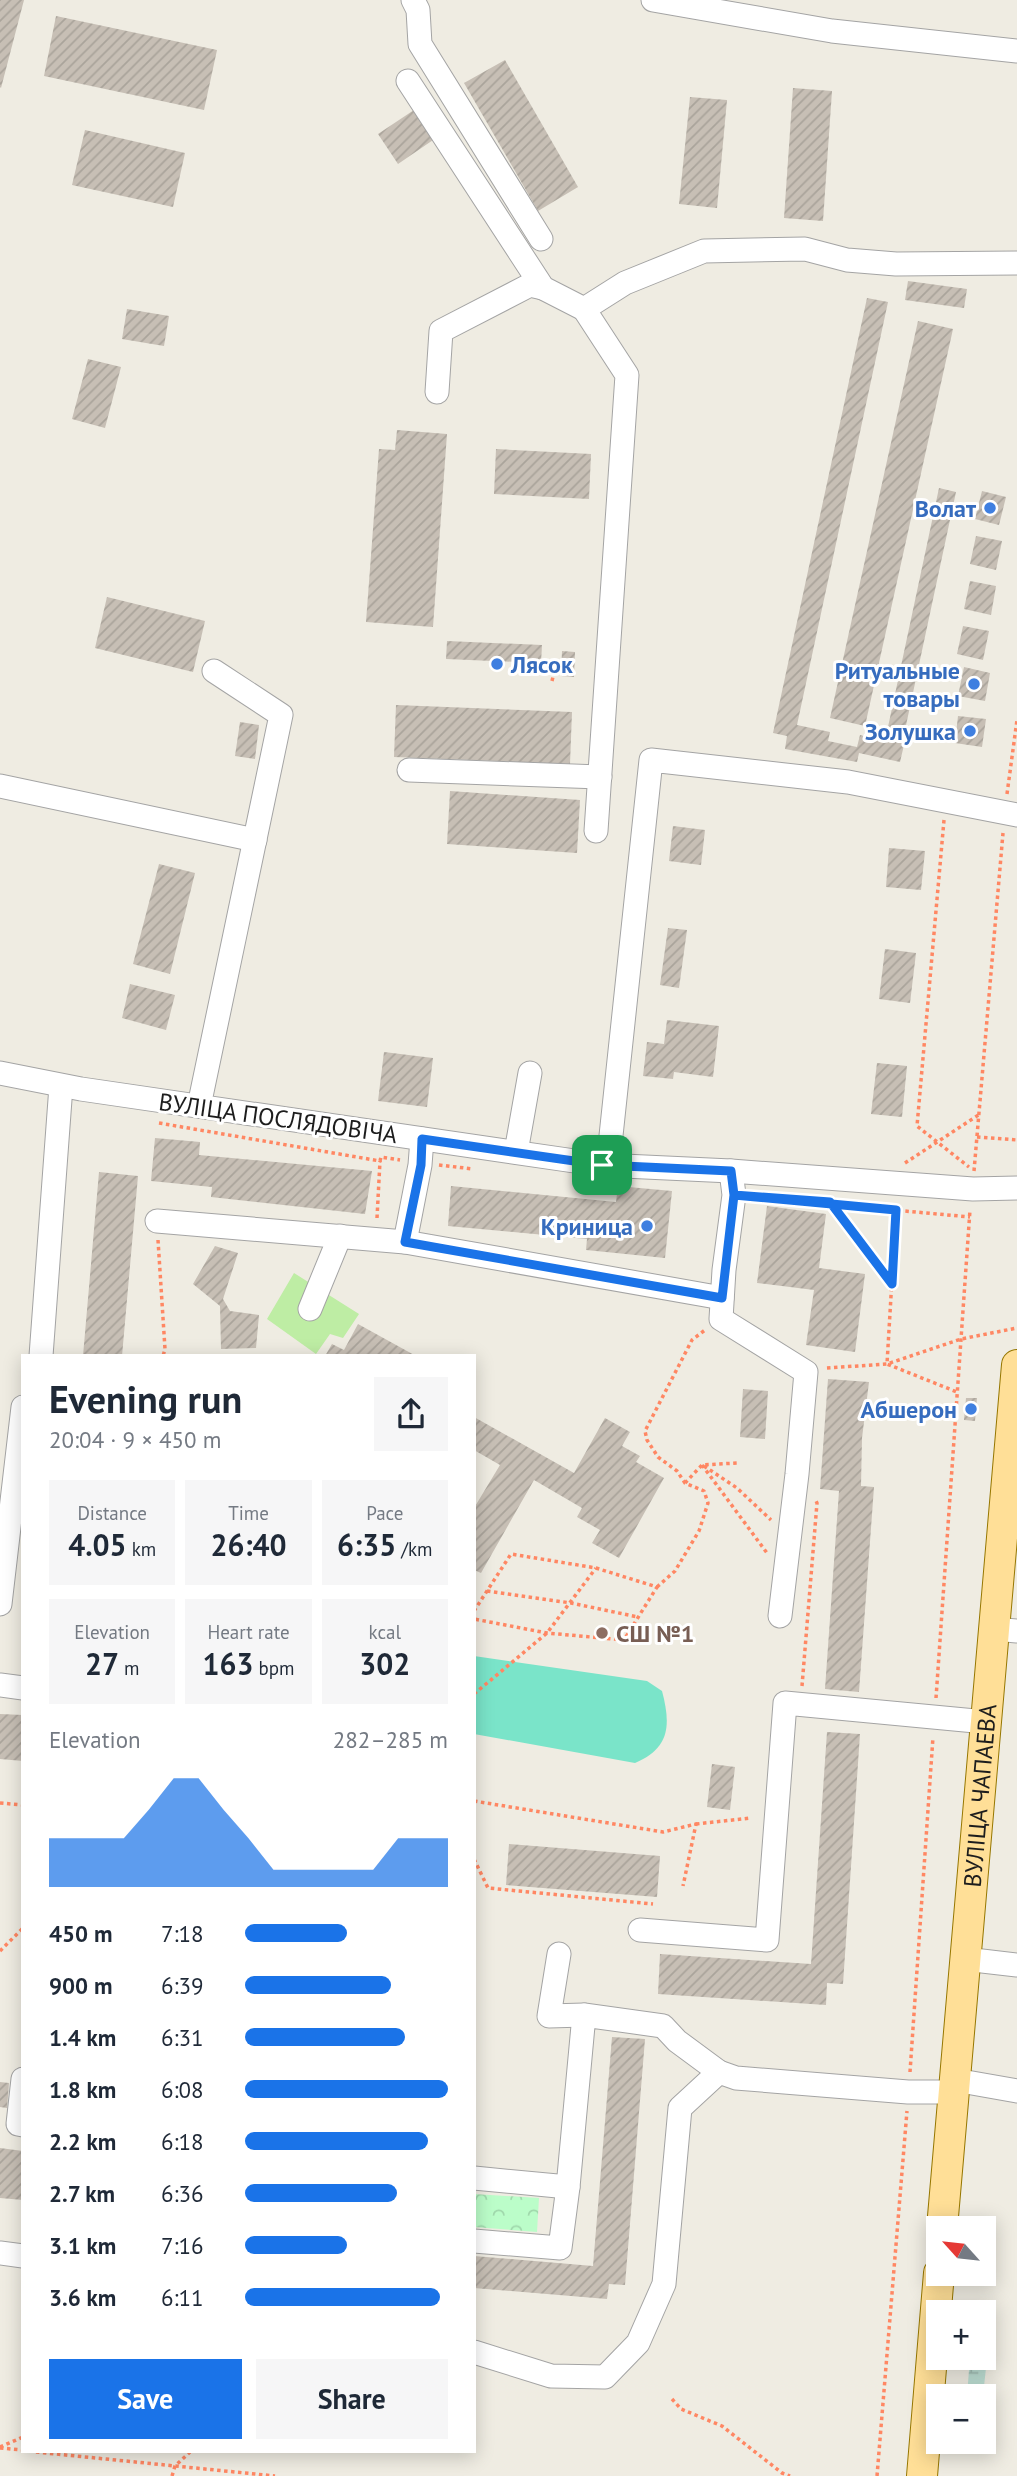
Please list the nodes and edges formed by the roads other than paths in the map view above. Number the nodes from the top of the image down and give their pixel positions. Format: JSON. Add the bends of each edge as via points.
{"nodes":[{"id":1,"x":412,"y":0,"type":"edge"},
{"id":2,"x":653,"y":0,"type":"edge"},
{"id":3,"x":1017,"y":51,"type":"edge"},
{"id":4,"x":408,"y":81,"type":"dead end"},
{"id":5,"x":541,"y":239,"type":"dead end"},
{"id":6,"x":1017,"y":263,"type":"edge"},
{"id":7,"x":543,"y":288,"type":"junction"},
{"id":8,"x":584,"y":309,"type":"junction"},
{"id":9,"x":437,"y":392,"type":"dead end"},
{"id":10,"x":214,"y":671,"type":"dead end"},
{"id":11,"x":409,"y":770,"type":"dead end"},
{"id":12,"x":600,"y":777,"type":"junction"},
{"id":13,"x":0,"y":786,"type":"edge"},
{"id":14,"x":1011,"y":814,"type":"edge"},
{"id":15,"x":596,"y":831,"type":"dead end"},
{"id":16,"x":255,"y":840,"type":"junction"},
{"id":17,"x":0,"y":1073,"type":"edge"},
{"id":18,"x":530,"y":1073,"type":"dead end"},
{"id":19,"x":61,"y":1086,"type":"junction"},
{"id":20,"x":199,"y":1106,"type":"junction"},
{"id":21,"x":422,"y":1139,"type":"junction"},
{"id":22,"x":516,"y":1152,"type":"junction"},
{"id":23,"x":602,"y":1165,"type":"junction"},
{"id":24,"x":731,"y":1171,"type":"junction"},
{"id":25,"x":1017,"y":1188,"type":"edge"},
{"id":26,"x":157,"y":1222,"type":"road end"},
{"id":27,"x":340,"y":1236,"type":"junction"},
{"id":28,"x":405,"y":1242,"type":"junction"},
{"id":29,"x":310,"y":1309,"type":"dead end"},
{"id":30,"x":721,"y":1309,"type":"junction"},
{"id":31,"x":41,"y":1354,"type":"edge"},
{"id":32,"x":1017,"y":1365,"type":"edge"},
{"id":33,"x":21,"y":1424,"type":"edge"},
{"id":34,"x":0,"y":1604,"type":"edge"},
{"id":35,"x":779,"y":1616,"type":"dead end"},
{"id":36,"x":1005,"y":1630,"type":"edge"},
{"id":37,"x":0,"y":1685,"type":"edge"},
{"id":38,"x":21,"y":1688,"type":"edge"},
{"id":39,"x":986,"y":1721,"type":"junction"},
{"id":40,"x":640,"y":1930,"type":"dead end"},
{"id":41,"x":559,"y":1954,"type":"dead end"},
{"id":42,"x":965,"y":1959,"type":"junction"},
{"id":43,"x":1017,"y":1965,"type":"edge"},
{"id":44,"x":584,"y":2015,"type":"junction"},
{"id":45,"x":719,"y":2072,"type":"junction"},
{"id":46,"x":954,"y":2086,"type":"junction"},
{"id":47,"x":1017,"y":2091,"type":"edge"},
{"id":48,"x":21,"y":2097,"type":"edge"},
{"id":49,"x":21,"y":2125,"type":"edge"},
{"id":50,"x":476,"y":2178,"type":"edge"},
{"id":51,"x":568,"y":2187,"type":"junction"},
{"id":52,"x":943,"y":2216,"type":"edge"},
{"id":53,"x":476,"y":2241,"type":"edge"},
{"id":54,"x":0,"y":2253,"type":"edge"},
{"id":55,"x":21,"y":2256,"type":"edge"},
{"id":56,"x":938,"y":2286,"type":"edge"},
{"id":57,"x":476,"y":2353,"type":"edge"},
{"id":58,"x":922,"y":2476,"type":"edge"}],
"edges":[{"from":1,"to":5,"type":"street","via":[[418,10],[420,44]]},
{"from":2,"to":3,"type":"street","via":[[832,31]]},
{"from":4,"to":7,"type":"street"},
{"from":6,"to":8,"type":"street","via":[[896,264],[846,260],[805,249],[704,251],[625,283]]},
{"from":7,"to":8,"type":"street"},
{"from":7,"to":9,"type":"street","via":[[530,285],[441,331]]},
{"from":8,"to":12,"type":"street","via":[[627,375]]},
{"from":10,"to":16,"type":"street","via":[[281,715]]},
{"from":11,"to":12,"type":"street"},
{"from":12,"to":15,"type":"street"},
{"from":13,"to":16,"type":"street"},
{"from":14,"to":23,"type":"street","via":[[848,782],[651,760],[610,1145]]},
{"from":16,"to":20,"type":"street"},
{"from":17,"to":19,"type":"street","name":"ВУЛІЦА ПОСЛЯДОВІЧА"},
{"from":18,"to":22,"type":"street"},
{"from":19,"to":20,"type":"street","name":"ВУЛІЦА ПОСЛЯДОВІЧА"},
{"from":19,"to":31,"type":"street"},
{"from":20,"to":21,"type":"street","name":"ВУЛІЦА ПОСЛЯДОВІЧА"},
{"from":21,"to":22,"type":"street","name":"ВУЛІЦА ПОСЛЯДОВІЧА"},
{"from":21,"to":28,"type":"street"},
{"from":22,"to":23,"type":"street","name":"ВУЛІЦА ПОСЛЯДОВІЧА"},
{"from":23,"to":24,"type":"street","name":"ВУЛІЦА ПОСЛЯДОВІЧА"},
{"from":24,"to":25,"type":"street","name":"ВУЛІЦА ПОСЛЯДОВІЧА","via":[[973,1180]]},
{"from":24,"to":30,"type":"street","via":[[734,1195]]},
{"from":26,"to":27,"type":"street"},
{"from":27,"to":28,"type":"street"},
{"from":27,"to":29,"type":"street"},
{"from":28,"to":30,"type":"street"},
{"from":30,"to":35,"type":"street","via":[[806,1372]]},
{"from":32,"to":36,"type":"main road","name":"ВУЛІЦА ЧАПАЕВА"},
{"from":33,"to":34,"type":"street"},
{"from":36,"to":39,"type":"main road","name":"ВУЛІЦА ЧАПАЕВА"},
{"from":37,"to":38,"type":"street"},
{"from":39,"to":40,"type":"street","via":[[785,1703],[767,1940]]},
{"from":39,"to":42,"type":"main road","name":"ВУЛІЦА ЧАПАЕВА"},
{"from":41,"to":44,"type":"street","via":[[549,2016]]},
{"from":42,"to":43,"type":"street"},
{"from":42,"to":46,"type":"main road","name":"ВУЛІЦА ЧАПАЕВА"},
{"from":44,"to":45,"type":"street","via":[[663,2026]]},
{"from":44,"to":51,"type":"street"},
{"from":45,"to":46,"type":"street","via":[[736,2078],[908,2092]]},
{"from":45,"to":57,"type":"street","via":[[680,2108],[664,2284],[638,2343],[605,2377],[551,2376]]},
{"from":46,"to":47,"type":"street"},
{"from":46,"to":52,"type":"main road","name":"ВУЛІЦА ЧАПАЕВА"},
{"from":48,"to":49,"type":"street"},
{"from":50,"to":51,"type":"street"},
{"from":51,"to":53,"type":"street","via":[[560,2248]]},
{"from":54,"to":55,"type":"street"},
{"from":56,"to":58,"type":"main road"}]}
